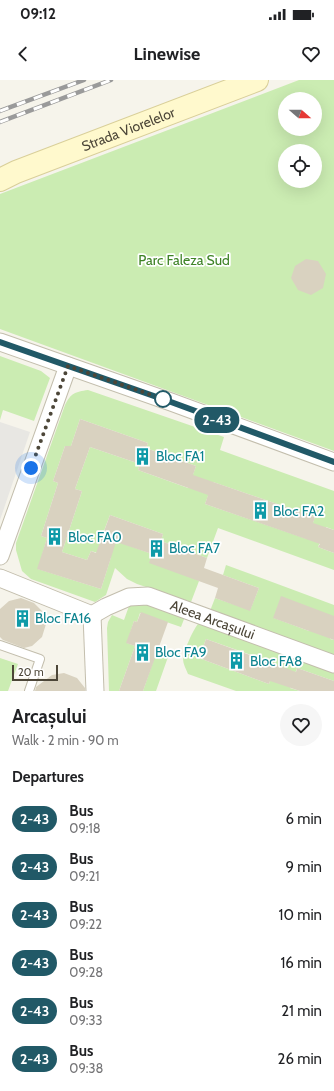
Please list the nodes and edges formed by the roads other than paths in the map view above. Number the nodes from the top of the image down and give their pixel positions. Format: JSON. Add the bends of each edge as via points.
{"nodes":[{"id":1,"x":256,"y":80,"type":"edge"},
{"id":2,"x":0,"y":180,"type":"edge"},
{"id":3,"x":0,"y":342,"type":"edge"},
{"id":4,"x":68,"y":366,"type":"junction"},
{"id":5,"x":334,"y":462,"type":"edge"},
{"id":6,"x":0,"y":556,"type":"edge"},
{"id":7,"x":1,"y":581,"type":"edge"},
{"id":8,"x":92,"y":615,"type":"junction"},
{"id":9,"x":0,"y":645,"type":"edge"},
{"id":10,"x":334,"y":664,"type":"edge"},
{"id":11,"x":29,"y":691,"type":"edge"},
{"id":12,"x":94,"y":691,"type":"edge"}],
"edges":[{"from":1,"to":2,"type":"street","name":"Strada Viorelelor"},
{"from":3,"to":4,"type":"street"},
{"from":4,"to":5,"type":"street"},
{"from":4,"to":6,"type":"street"},
{"from":7,"to":8,"type":"street"},
{"from":8,"to":10,"type":"street","name":"Aleea Arcașului","via":[[129,597],[148,596]]},
{"from":8,"to":12,"type":"street"},
{"from":9,"to":11,"type":"lane","via":[[40,659]]}]}
